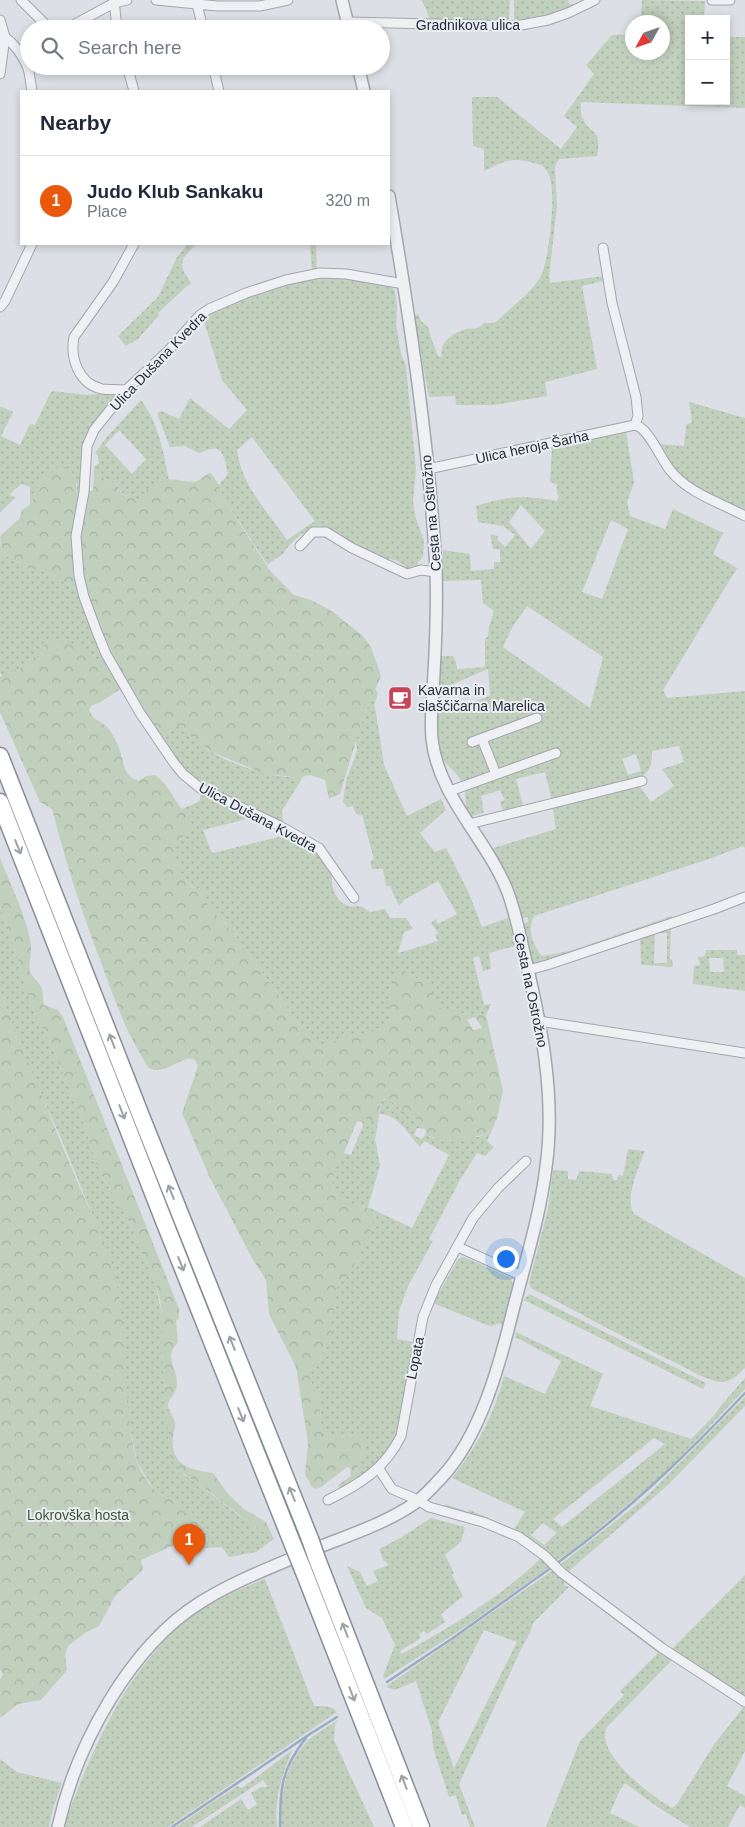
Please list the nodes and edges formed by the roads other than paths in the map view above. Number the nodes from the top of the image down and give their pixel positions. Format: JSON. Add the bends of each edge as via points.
{"nodes":[{"id":1,"x":21,"y":0,"type":"edge"},
{"id":2,"x":127,"y":0,"type":"edge"},
{"id":3,"x":156,"y":0,"type":"edge"},
{"id":4,"x":288,"y":0,"type":"edge"},
{"id":5,"x":342,"y":0,"type":"edge"},
{"id":6,"x":595,"y":0,"type":"edge"},
{"id":7,"x":712,"y":0,"type":"edge"},
{"id":8,"x":730,"y":0,"type":"edge"},
{"id":9,"x":114,"y":1,"type":"edge"},
{"id":10,"x":196,"y":1,"type":"edge"},
{"id":11,"x":585,"y":2,"type":"edge"},
{"id":12,"x":0,"y":20,"type":"edge"},
{"id":13,"x":41,"y":20,"type":"edge"},
{"id":14,"x":81,"y":20,"type":"edge"},
{"id":15,"x":116,"y":20,"type":"edge"},
{"id":16,"x":201,"y":20,"type":"edge"},
{"id":17,"x":347,"y":20,"type":"edge"},
{"id":18,"x":390,"y":26,"type":"edge"},
{"id":19,"x":3,"y":36,"type":"edge"},
{"id":20,"x":20,"y":53,"type":"edge"},
{"id":21,"x":0,"y":74,"type":"edge"},
{"id":22,"x":30,"y":75,"type":"edge"},
{"id":23,"x":130,"y":75,"type":"edge"},
{"id":24,"x":215,"y":75,"type":"edge"},
{"id":25,"x":360,"y":75,"type":"edge"},
{"id":26,"x":32,"y":90,"type":"edge"},
{"id":27,"x":134,"y":90,"type":"edge"},
{"id":28,"x":219,"y":90,"type":"edge"},
{"id":29,"x":364,"y":90,"type":"edge"},
{"id":30,"x":390,"y":206,"type":"edge"},
{"id":31,"x":32,"y":245,"type":"edge"},
{"id":32,"x":133,"y":245,"type":"edge"},
{"id":33,"x":603,"y":248,"type":"dead end"},
{"id":34,"x":398,"y":283,"type":"junction"},
{"id":35,"x":0,"y":307,"type":"edge"},
{"id":36,"x":126,"y":390,"type":"junction"},
{"id":37,"x":635,"y":425,"type":"junction"},
{"id":38,"x":428,"y":469,"type":"junction"},
{"id":39,"x":745,"y":516,"type":"edge"},
{"id":40,"x":300,"y":546,"type":"dead end"},
{"id":41,"x":436,"y":572,"type":"junction"},
{"id":42,"x":537,"y":718,"type":"dead end"},
{"id":43,"x":482,"y":739,"type":"junction"},
{"id":44,"x":472,"y":742,"type":"dead end"},
{"id":45,"x":556,"y":754,"type":"dead end"},
{"id":46,"x":0,"y":756,"type":"edge"},
{"id":47,"x":496,"y":774,"type":"junction"},
{"id":48,"x":642,"y":780,"type":"dead end"},
{"id":49,"x":450,"y":791,"type":"junction"},
{"id":50,"x":0,"y":802,"type":"edge"},
{"id":51,"x":468,"y":824,"type":"junction"},
{"id":52,"x":745,"y":897,"type":"edge"},
{"id":53,"x":354,"y":898,"type":"dead end"},
{"id":54,"x":528,"y":970,"type":"junction"},
{"id":55,"x":539,"y":1021,"type":"junction"},
{"id":56,"x":745,"y":1053,"type":"edge"},
{"id":57,"x":526,"y":1161,"type":"dead end"},
{"id":58,"x":458,"y":1247,"type":"junction"},
{"id":59,"x":522,"y":1276,"type":"junction"},
{"id":60,"x":379,"y":1469,"type":"junction"},
{"id":61,"x":328,"y":1500,"type":"dead end"},
{"id":62,"x":418,"y":1500,"type":"junction"},
{"id":63,"x":745,"y":1702,"type":"edge"},
{"id":64,"x":58,"y":1827,"type":"edge"},
{"id":65,"x":404,"y":1827,"type":"edge"},
{"id":66,"x":421,"y":1827,"type":"edge"}],
"edges":[{"from":1,"to":13,"type":"street"},
{"from":2,"to":9,"type":"street"},
{"from":3,"to":10,"type":"street"},
{"from":4,"to":10,"type":"street","via":[[260,6],[217,6]]},
{"from":5,"to":17,"type":"street"},
{"from":6,"to":11,"type":"street","name":"Gradnikova ulica"},
{"from":7,"to":8,"type":"street"},
{"from":9,"to":14,"type":"street"},
{"from":9,"to":15,"type":"street"},
{"from":10,"to":16,"type":"street"},
{"from":11,"to":18,"type":"street","name":"Gradnikova ulica","via":[[548,20],[516,26]]},
{"from":12,"to":19,"type":"street"},
{"from":19,"to":20,"type":"street"},
{"from":19,"to":21,"type":"street"},
{"from":22,"to":26,"type":"street"},
{"from":23,"to":27,"type":"street"},
{"from":24,"to":28,"type":"street"},
{"from":25,"to":29,"type":"street"},
{"from":30,"to":34,"type":"street","name":"Cesta na Ostrožno"},
{"from":31,"to":35,"type":"street"},
{"from":32,"to":36,"type":"street","via":[[114,282],[74,337],[72,346],[77,370],[83,378],[100,388]]},
{"from":33,"to":37,"type":"street","via":[[612,303],[636,397],[638,416]]},
{"from":34,"to":36,"type":"street","name":"Ulica Dušana Kvedra","via":[[320,273],[286,280],[219,304],[200,316]]},
{"from":34,"to":38,"type":"street","name":"Cesta na Ostrožno","via":[[418,379]]},
{"from":36,"to":53,"type":"street","name":"Ulica Dušana Kvedra","via":[[94,430],[87,446],[84,492],[76,536],[84,597],[106,654],[140,713],[183,774],[200,788],[320,848]]},
{"from":37,"to":38,"type":"street","name":"Ulica heroja Šarha"},
{"from":37,"to":39,"type":"street","via":[[645,431],[668,467],[684,484]]},
{"from":38,"to":41,"type":"street","name":"Cesta na Ostrožno"},
{"from":40,"to":41,"type":"street","via":[[314,532],[326,532],[407,574],[421,570]]},
{"from":41,"to":49,"type":"street","name":"Cesta na Ostrožno","via":[[432,741]]},
{"from":42,"to":43,"type":"street"},
{"from":43,"to":44,"type":"street"},
{"from":43,"to":47,"type":"street"},
{"from":45,"to":47,"type":"street"},
{"from":66,"to":46,"type":"highway","one_way":true,"bridge":true},
{"from":47,"to":49,"type":"street"},
{"from":48,"to":51,"type":"street"},
{"from":49,"to":51,"type":"street","name":"Cesta na Ostrožno"},
{"from":50,"to":65,"type":"highway","one_way":true,"bridge":true},
{"from":51,"to":54,"type":"street","name":"Cesta na Ostrožno","via":[[506,888]]},
{"from":52,"to":54,"type":"street"},
{"from":54,"to":55,"type":"street","name":"Cesta na Ostrožno"},
{"from":55,"to":56,"type":"street"},
{"from":55,"to":59,"type":"street","name":"Cesta na Ostrožno","via":[[549,1090],[549,1125],[539,1210]]},
{"from":57,"to":58,"type":"street","name":"Lopata","via":[[473,1218]]},
{"from":58,"to":59,"type":"street"},
{"from":58,"to":60,"type":"street","name":"Lopata","via":[[436,1285],[423,1317],[401,1436]]},
{"from":59,"to":62,"type":"street","name":"Cesta na Ostrožno","via":[[491,1387],[466,1446]]},
{"from":60,"to":61,"type":"street","name":"Lopata"},
{"from":60,"to":62,"type":"street","via":[[392,1489]]},
{"from":62,"to":63,"type":"street","via":[[428,1507],[483,1522],[520,1537],[662,1648]]},
{"from":62,"to":64,"type":"street","name":"Cesta na Ostrožno","via":[[402,1511],[248,1577],[204,1600],[174,1622],[143,1653],[112,1697],[82,1752]]}]}
